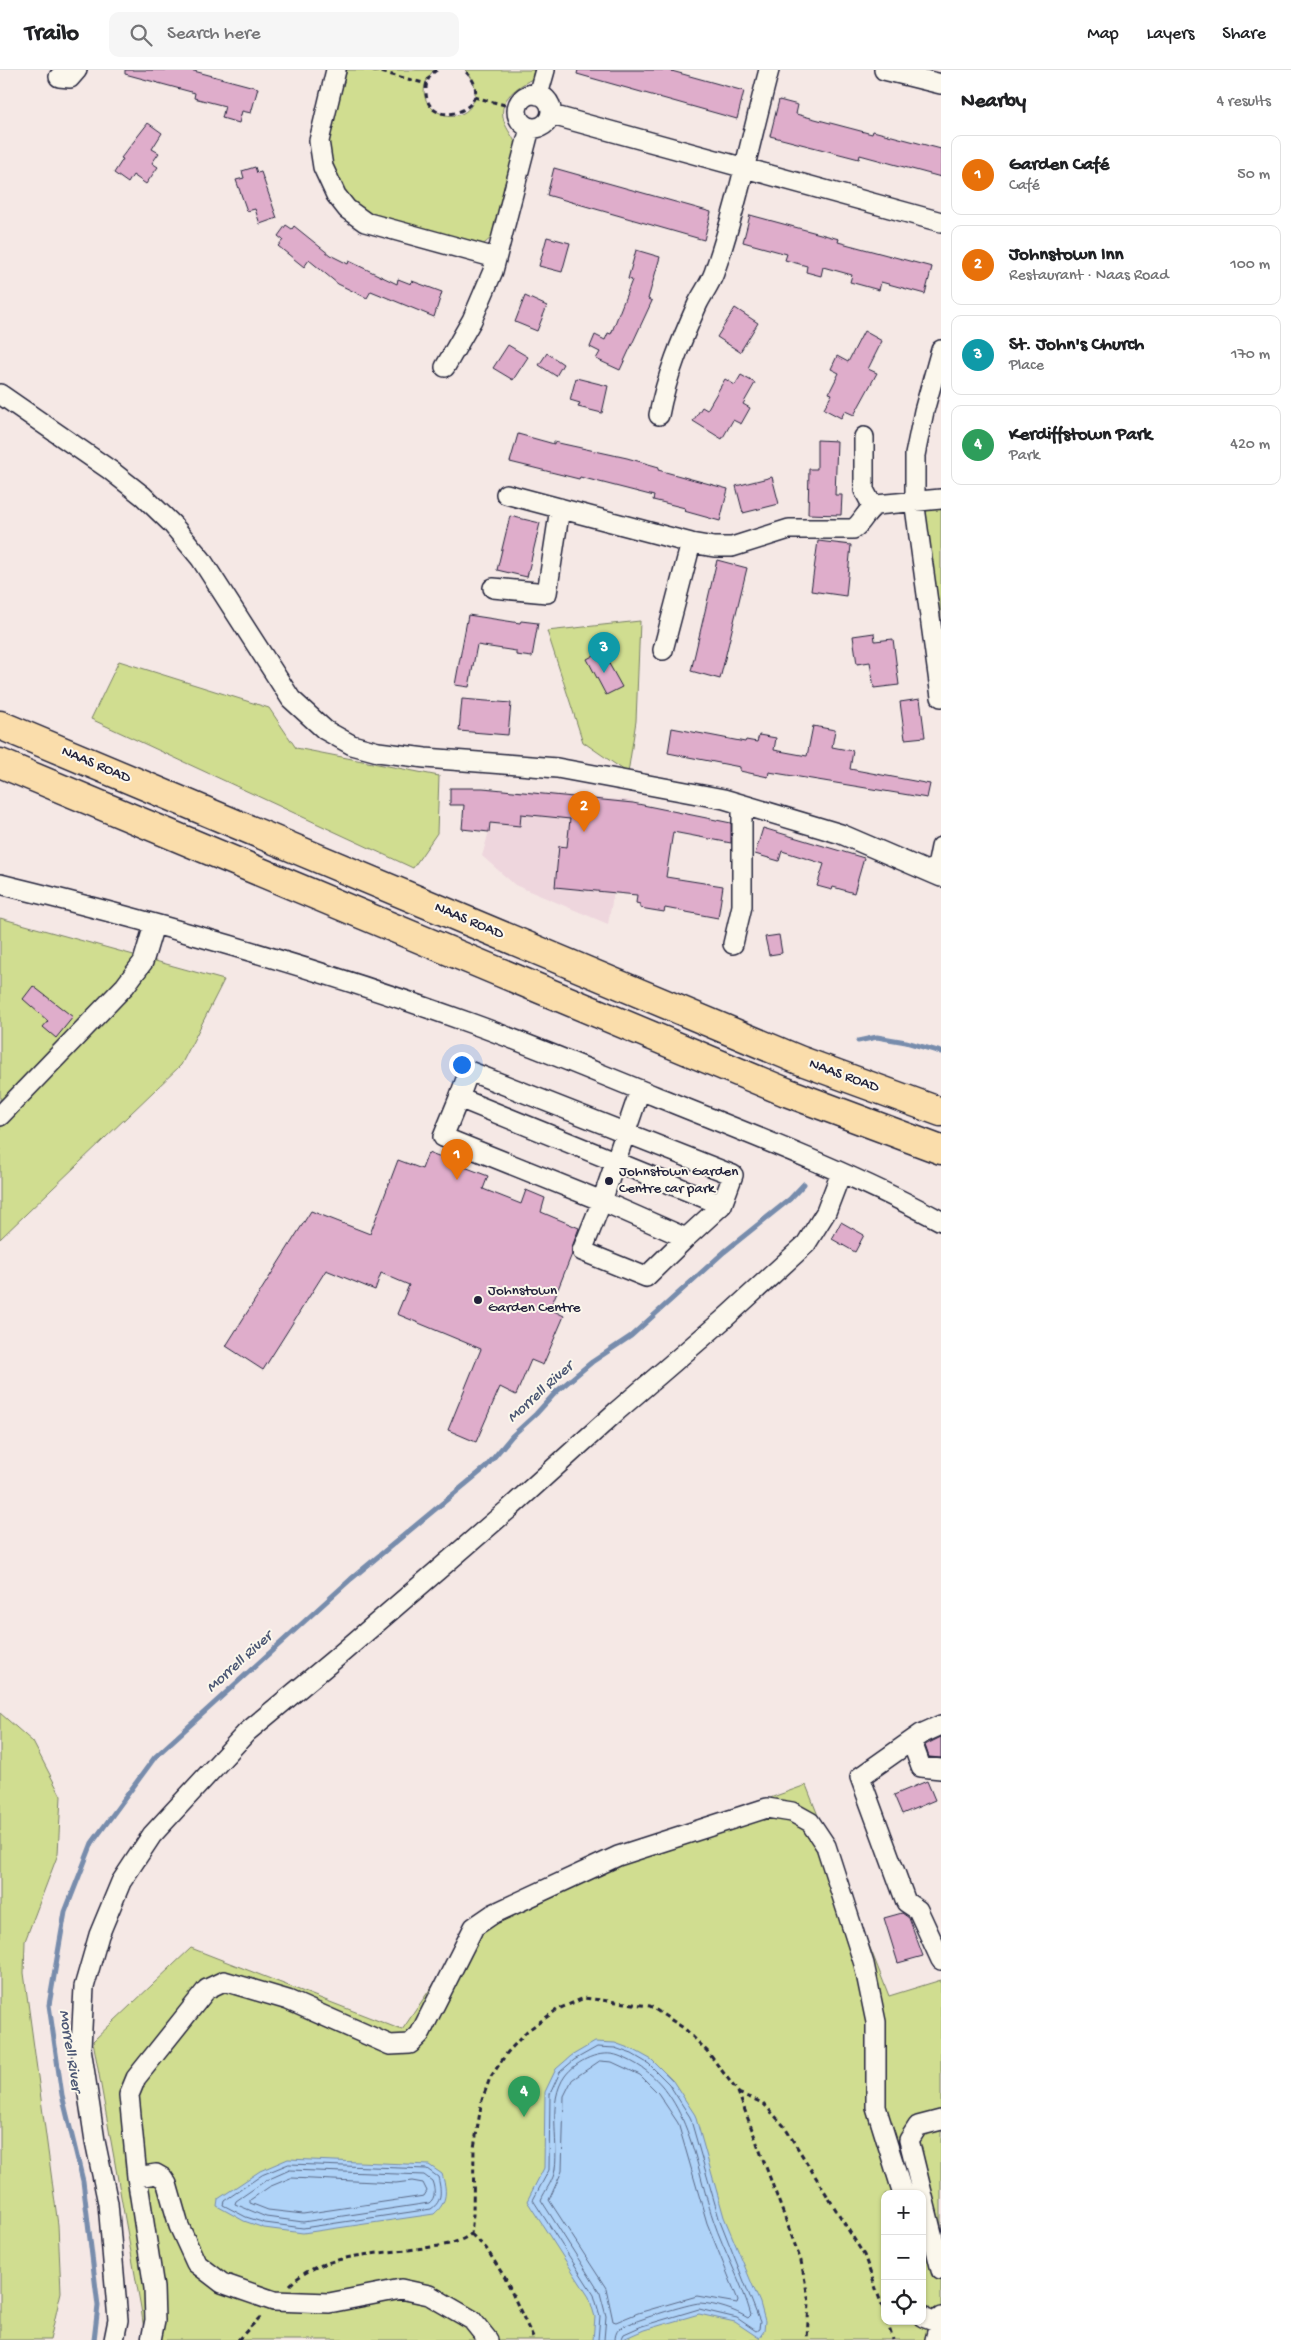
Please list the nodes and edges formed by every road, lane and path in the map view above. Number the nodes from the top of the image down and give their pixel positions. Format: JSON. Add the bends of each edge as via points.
{"nodes":[{"id":1,"x":78,"y":70,"type":"edge"},
{"id":2,"x":336,"y":70,"type":"edge"},
{"id":3,"x":373,"y":70,"type":"edge"},
{"id":4,"x":437,"y":70,"type":"edge"},
{"id":5,"x":464,"y":70,"type":"edge"},
{"id":6,"x":545,"y":70,"type":"edge"},
{"id":7,"x":769,"y":70,"type":"edge"},
{"id":8,"x":884,"y":70,"type":"edge"},
{"id":9,"x":59,"y":77,"type":"dead end"},
{"id":10,"x":427,"y":84,"type":"junction"},
{"id":11,"x":941,"y":84,"type":"edge"},
{"id":12,"x":538,"y":95,"type":"junction"},
{"id":13,"x":474,"y":97,"type":"junction"},
{"id":14,"x":517,"y":108,"type":"junction"},
{"id":15,"x":552,"y":115,"type":"junction"},
{"id":16,"x":530,"y":128,"type":"junction"},
{"id":17,"x":743,"y":168,"type":"junction"},
{"id":18,"x":941,"y":222,"type":"edge"},
{"id":19,"x":496,"y":258,"type":"junction"},
{"id":20,"x":941,"y":350,"type":"edge"},
{"id":21,"x":445,"y":367,"type":"dead end"},
{"id":22,"x":0,"y":394,"type":"edge"},
{"id":23,"x":659,"y":415,"type":"dead end"},
{"id":24,"x":864,"y":437,"type":"dead end"},
{"id":25,"x":506,"y":494,"type":"dead end"},
{"id":26,"x":941,"y":500,"type":"edge"},
{"id":27,"x":915,"y":501,"type":"junction"},
{"id":28,"x":873,"y":507,"type":"junction"},
{"id":29,"x":560,"y":508,"type":"junction"},
{"id":30,"x":691,"y":543,"type":"junction"},
{"id":31,"x":493,"y":588,"type":"dead end"},
{"id":32,"x":663,"y":650,"type":"dead end"},
{"id":33,"x":941,"y":697,"type":"edge"},
{"id":34,"x":5,"y":726,"type":"edge"},
{"id":35,"x":1,"y":763,"type":"edge"},
{"id":36,"x":742,"y":805,"type":"junction"},
{"id":37,"x":941,"y":847,"type":"edge"},
{"id":38,"x":937,"y":875,"type":"edge"},
{"id":39,"x":0,"y":884,"type":"edge"},
{"id":40,"x":154,"y":925,"type":"junction"},
{"id":41,"x":733,"y":944,"type":"dead end"},
{"id":42,"x":640,"y":1090,"type":"junction"},
{"id":43,"x":459,"y":1098,"type":"junction"},
{"id":44,"x":941,"y":1112,"type":"edge"},
{"id":45,"x":0,"y":1116,"type":"edge"},
{"id":46,"x":626,"y":1132,"type":"junction"},
{"id":47,"x":941,"y":1150,"type":"edge"},
{"id":48,"x":616,"y":1163,"type":"junction"},
{"id":49,"x":841,"y":1173,"type":"junction"},
{"id":50,"x":602,"y":1201,"type":"junction"},
{"id":51,"x":722,"y":1205,"type":"junction"},
{"id":52,"x":941,"y":1221,"type":"edge"},
{"id":53,"x":686,"y":1238,"type":"junction"},
{"id":54,"x":941,"y":1725,"type":"edge"},
{"id":55,"x":912,"y":1742,"type":"junction"},
{"id":56,"x":941,"y":1769,"type":"edge"},
{"id":57,"x":941,"y":1960,"type":"edge"},
{"id":58,"x":738,"y":2092,"type":"junction"},
{"id":59,"x":941,"y":2120,"type":"edge"},
{"id":60,"x":137,"y":2177,"type":"junction"},
{"id":61,"x":902,"y":2190,"type":"edge"},
{"id":62,"x":471,"y":2234,"type":"junction"},
{"id":63,"x":941,"y":2270,"type":"edge"},
{"id":64,"x":274,"y":2302,"type":"junction"},
{"id":65,"x":881,"y":2303,"type":"edge"},
{"id":66,"x":889,"y":2325,"type":"edge"},
{"id":67,"x":114,"y":2340,"type":"edge"},
{"id":68,"x":151,"y":2340,"type":"edge"},
{"id":69,"x":238,"y":2340,"type":"edge"},
{"id":70,"x":488,"y":2340,"type":"edge"},
{"id":71,"x":534,"y":2340,"type":"edge"},
{"id":72,"x":807,"y":2340,"type":"edge"},
{"id":73,"x":893,"y":2340,"type":"edge"}],
"edges":[{"from":1,"to":9,"type":"street","via":[[70,78]]},
{"from":2,"to":19,"type":"street","via":[[319,141],[323,167],[336,195],[347,209],[366,222]]},
{"from":3,"to":10,"type":"path"},
{"from":4,"to":10,"type":"path"},
{"from":5,"to":13,"type":"path","via":[[473,82]]},
{"from":6,"to":12,"type":"street"},
{"from":7,"to":17,"type":"street"},
{"from":8,"to":11,"type":"street"},
{"from":10,"to":13,"type":"path","via":[[429,102],[441,113],[449,115],[464,111]]},
{"from":12,"to":14,"type":"street","via":[[527,95]]},
{"from":12,"to":15,"type":"street","via":[[548,100]]},
{"from":13,"to":14,"type":"path"},
{"from":14,"to":16,"type":"street","via":[[521,122]]},
{"from":15,"to":16,"type":"street","via":[[544,126]]},
{"from":15,"to":17,"type":"street"},
{"from":16,"to":19,"type":"street"},
{"from":17,"to":18,"type":"street"},
{"from":17,"to":23,"type":"street","via":[[713,276],[679,350],[663,393]]},
{"from":19,"to":21,"type":"street","via":[[472,320]]},
{"from":20,"to":27,"type":"street","via":[[915,455]]},
{"from":22,"to":36,"type":"street","via":[[110,470],[172,524],[201,559],[291,699],[325,730],[352,745],[378,752],[454,761],[557,768]]},
{"from":24,"to":28,"type":"street","via":[[864,490]]},
{"from":25,"to":29,"type":"street"},
{"from":26,"to":27,"type":"street"},
{"from":27,"to":28,"type":"street"},
{"from":27,"to":33,"type":"street"},
{"from":28,"to":30,"type":"street","via":[[853,529],[789,529],[732,547]]},
{"from":29,"to":30,"type":"street"},
{"from":29,"to":31,"type":"street","via":[[546,593]]},
{"from":30,"to":32,"type":"street"},
{"from":34,"to":44,"type":"highway","name":"NAAS ROAD","via":[[799,1060]]},
{"from":35,"to":47,"type":"highway","via":[[786,1092]]},
{"from":36,"to":38,"type":"street","via":[[841,834]]},
{"from":36,"to":41,"type":"street","via":[[742,906]]},
{"from":37,"to":38,"type":"street"},
{"from":39,"to":40,"type":"street"},
{"from":40,"to":42,"type":"street","via":[[269,956],[473,1024]]},
{"from":40,"to":45,"type":"street","via":[[143,962],[125,986]]},
{"from":42,"to":46,"type":"street"},
{"from":42,"to":49,"type":"street"},
{"from":43,"to":46,"type":"street","via":[[469,1071]]},
{"from":43,"to":48,"type":"street"},
{"from":43,"to":50,"type":"street","via":[[443,1137]]},
{"from":46,"to":48,"type":"street"},
{"from":46,"to":51,"type":"street","via":[[733,1176]]},
{"from":48,"to":50,"type":"street"},
{"from":48,"to":51,"type":"street"},
{"from":49,"to":52,"type":"street"},
{"from":49,"to":67,"type":"street","via":[[826,1212],[806,1244],[510,1508],[247,1732],[152,1835],[121,1882],[84,1987],[81,2048],[108,2203],[118,2320]]},
{"from":50,"to":53,"type":"street"},
{"from":50,"to":53,"type":"street","via":[[582,1251],[646,1277]]},
{"from":51,"to":53,"type":"street"},
{"from":54,"to":55,"type":"street"},
{"from":55,"to":56,"type":"street","via":[[921,1767]]},
{"from":55,"to":57,"type":"street","via":[[860,1777],[906,1902],[918,1910]]},
{"from":58,"to":62,"type":"path","via":[[707,2051],[685,2029],[650,2006],[584,1998],[558,2009],[528,2030],[507,2052],[490,2078],[482,2100],[474,2148]]},
{"from":58,"to":65,"type":"path","via":[[763,2103],[784,2126],[864,2255]]},
{"from":58,"to":72,"type":"path","via":[[801,2261],[809,2302]]},
{"from":59,"to":63,"type":"street","via":[[918,2126],[909,2140]]},
{"from":60,"to":61,"type":"street","via":[[129,2095],[136,2078],[207,1989],[224,1981],[288,2000],[390,2045],[410,2044],[420,2034],[474,1927],[494,1914],[618,1856],[767,1808],[792,1812],[810,1822],[826,1846],[864,1964],[876,2022],[876,2107]]},
{"from":60,"to":64,"type":"street","via":[[156,2174],[167,2184],[179,2226],[196,2263],[222,2283]]},
{"from":60,"to":68,"type":"street","via":[[154,2288],[155,2320]]},
{"from":62,"to":64,"type":"path","via":[[464,2240],[438,2246],[326,2262],[298,2276]]},
{"from":62,"to":71,"type":"path","via":[[486,2248],[505,2278]]},
{"from":64,"to":69,"type":"path"},
{"from":64,"to":70,"type":"street","via":[[329,2303],[401,2289],[429,2294],[472,2320]]},
{"from":66,"to":73,"type":"path"}]}
